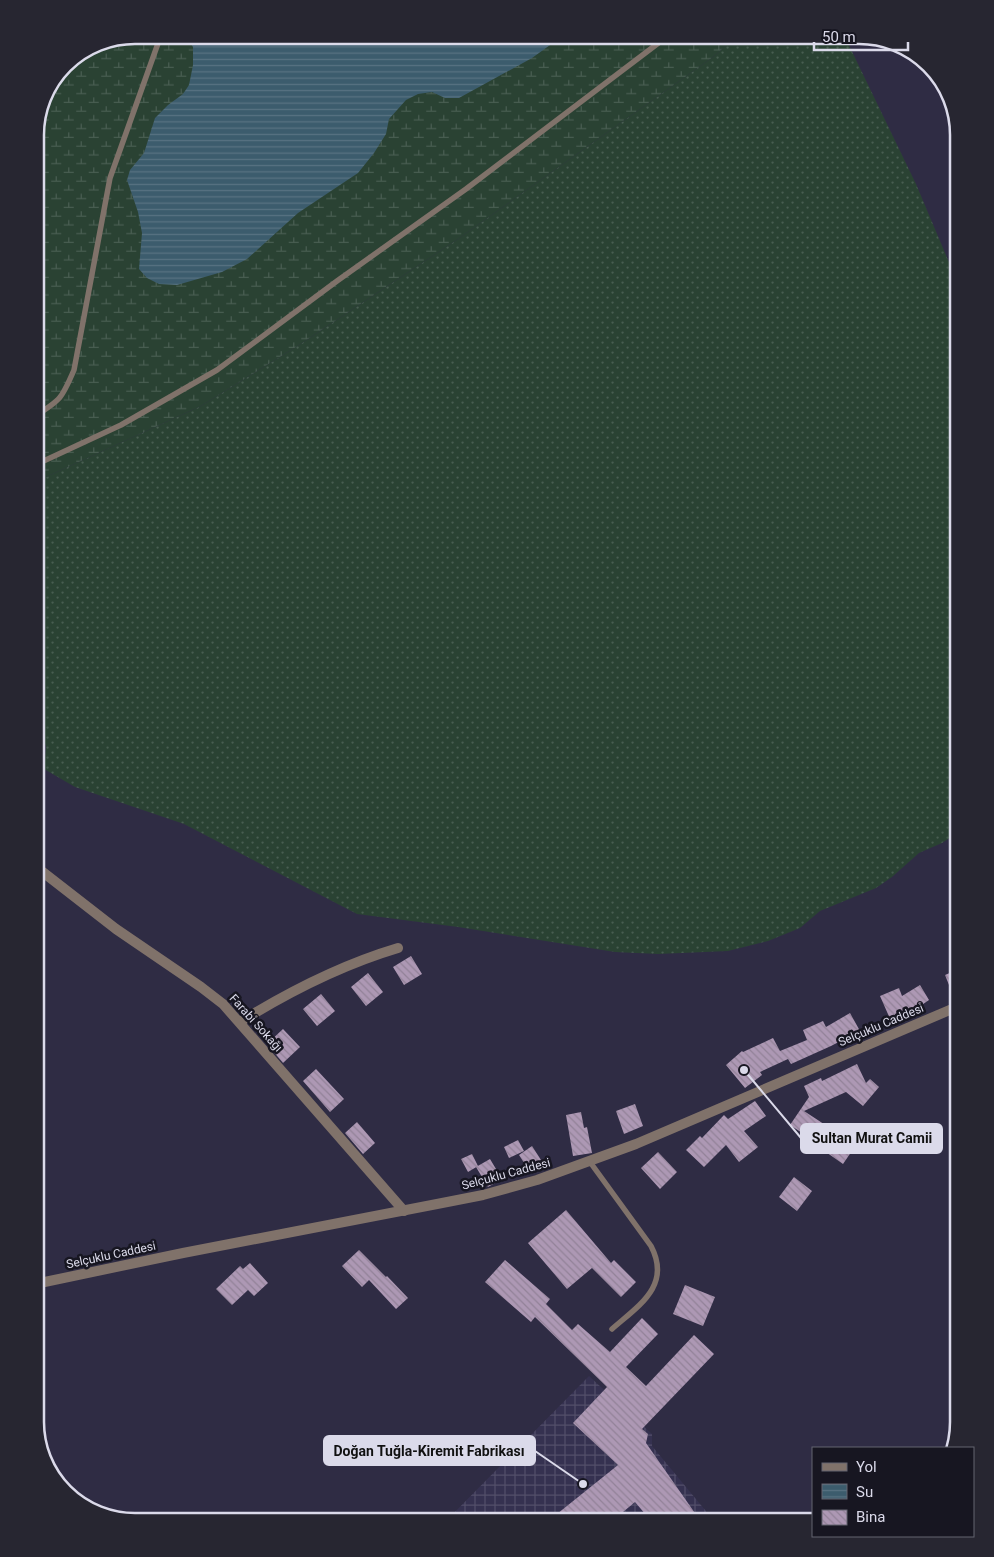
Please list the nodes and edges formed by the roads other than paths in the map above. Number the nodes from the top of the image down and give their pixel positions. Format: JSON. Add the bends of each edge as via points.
{"nodes":[{"id":1,"x":158,"y":44,"type":"edge"},
{"id":2,"x":657,"y":44,"type":"edge"},
{"id":3,"x":44,"y":411,"type":"edge"},
{"id":4,"x":44,"y":461,"type":"edge"},
{"id":5,"x":44,"y":873,"type":"edge"},
{"id":6,"x":398,"y":948,"type":"dead end"},
{"id":7,"x":950,"y":1010,"type":"edge"},
{"id":8,"x":240,"y":1022,"type":"junction"},
{"id":9,"x":590,"y":1162,"type":"junction"},
{"id":10,"x":404,"y":1211,"type":"junction"},
{"id":11,"x":44,"y":1282,"type":"edge"},
{"id":12,"x":612,"y":1329,"type":"dead end"}],
"edges":[{"from":1,"to":3,"type":"lane","via":[[110,178],[74,370],[63,395]]},
{"from":2,"to":4,"type":"lane","via":[[466,189],[217,370],[121,425]]},
{"from":5,"to":8,"type":"street","name":"Farabi Sokağı","via":[[116,929],[215,997]]},
{"from":6,"to":8,"type":"street","via":[[370,956],[312,981]]},
{"from":7,"to":9,"type":"street","name":"Selçuklu Caddesi"},
{"from":8,"to":10,"type":"street","name":"Farabi Sokağı"},
{"from":9,"to":10,"type":"street","name":"Selçuklu Caddesi","via":[[483,1195]]},
{"from":9,"to":12,"type":"lane","via":[[652,1246],[659,1269],[652,1291]]},
{"from":10,"to":11,"type":"street","name":"Selçuklu Caddesi"}]}
